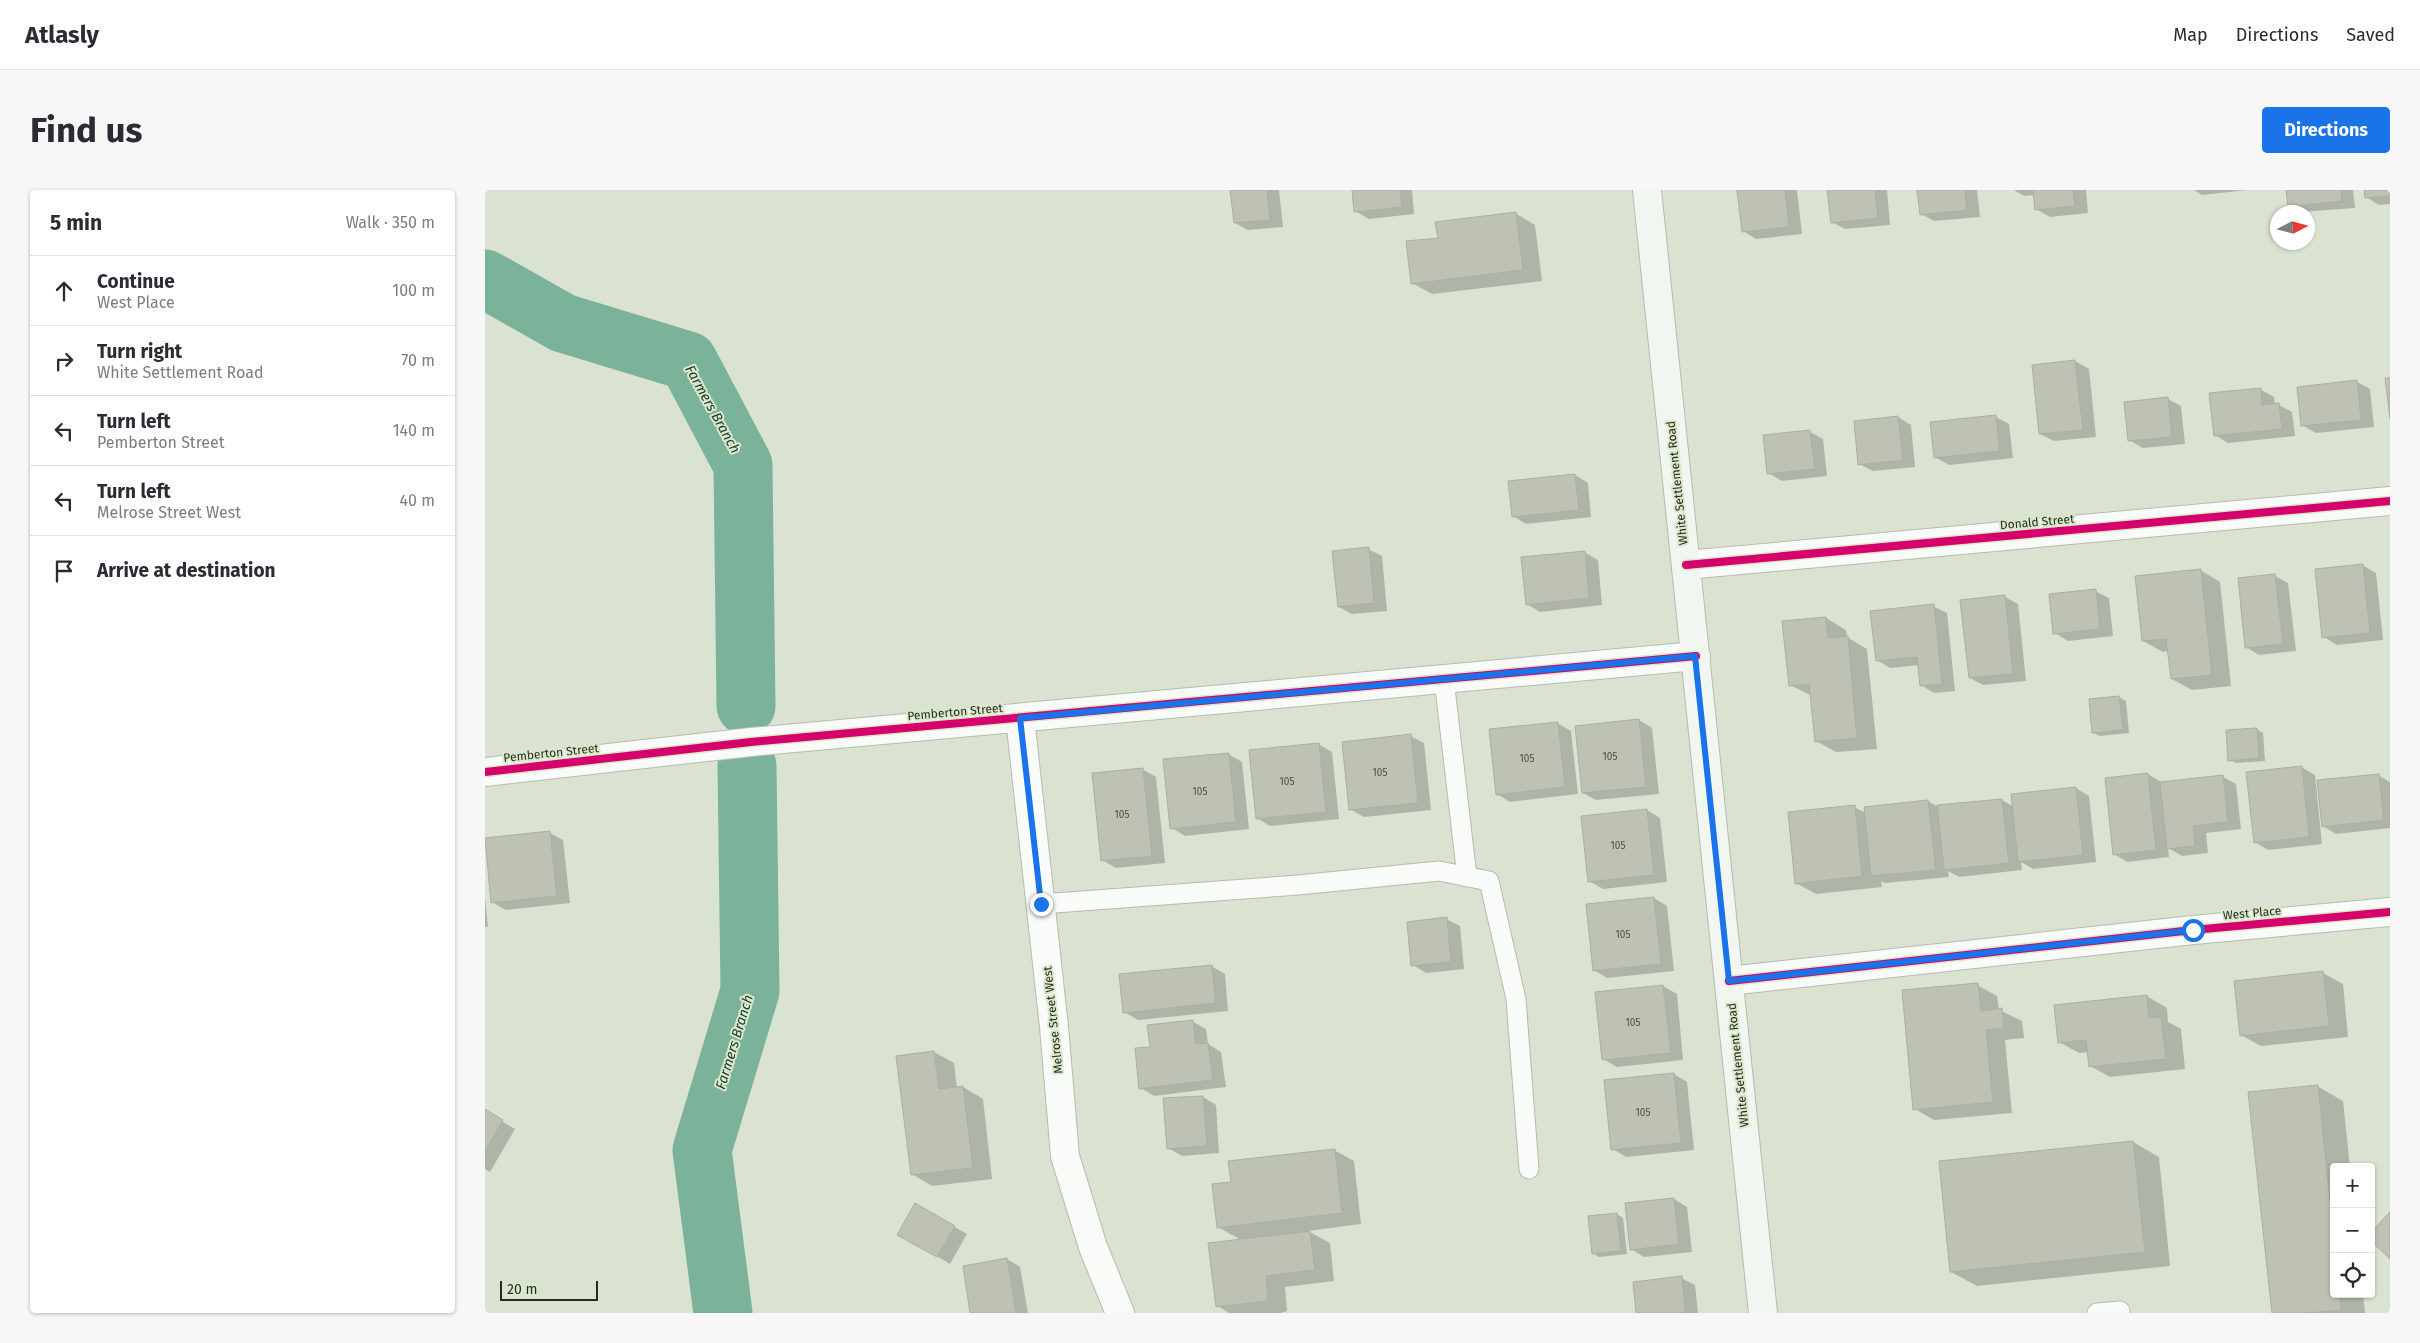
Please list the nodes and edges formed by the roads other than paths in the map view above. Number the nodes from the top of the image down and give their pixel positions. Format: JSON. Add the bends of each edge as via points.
{"nodes":[{"id":1,"x":1647,"y":190,"type":"edge"},
{"id":2,"x":2390,"y":501,"type":"edge"},
{"id":3,"x":1686,"y":565,"type":"junction"},
{"id":4,"x":1695,"y":656,"type":"junction"},
{"id":5,"x":1444,"y":679,"type":"junction"},
{"id":6,"x":1020,"y":718,"type":"junction"},
{"id":7,"x":485,"y":772,"type":"edge"},
{"id":8,"x":1467,"y":877,"type":"junction"},
{"id":9,"x":1041,"y":904,"type":"junction"},
{"id":10,"x":2390,"y":912,"type":"edge"},
{"id":11,"x":1729,"y":981,"type":"junction"},
{"id":12,"x":1529,"y":1169,"type":"dead end"},
{"id":13,"x":1120,"y":1313,"type":"edge"},
{"id":14,"x":1763,"y":1313,"type":"edge"},
{"id":15,"x":2097,"y":1313,"type":"edge"},
{"id":16,"x":2120,"y":1313,"type":"edge"}],
"edges":[{"from":1,"to":3,"type":"main road","name":"White Settlement Road"},
{"from":2,"to":3,"type":"street","name":"Donald Street"},
{"from":3,"to":4,"type":"main road","name":"White Settlement Road"},
{"from":4,"to":5,"type":"street","name":"Pemberton Street"},
{"from":4,"to":11,"type":"main road","name":"White Settlement Road"},
{"from":5,"to":6,"type":"street","name":"Pemberton Street"},
{"from":5,"to":8,"type":"lane"},
{"from":6,"to":7,"type":"street","name":"Pemberton Street","via":[[751,742]]},
{"from":6,"to":9,"type":"street","name":"Melrose Street West"},
{"from":8,"to":9,"type":"lane","via":[[1439,871]]},
{"from":8,"to":12,"type":"lane","via":[[1489,881],[1516,999]]},
{"from":9,"to":13,"type":"street","name":"Melrose Street West","via":[[1065,1156],[1093,1247]]},
{"from":10,"to":11,"type":"street","name":"West Place","via":[[2183,931]]},
{"from":11,"to":14,"type":"main road","name":"White Settlement Road"},
{"from":15,"to":16,"type":"lane"}]}
